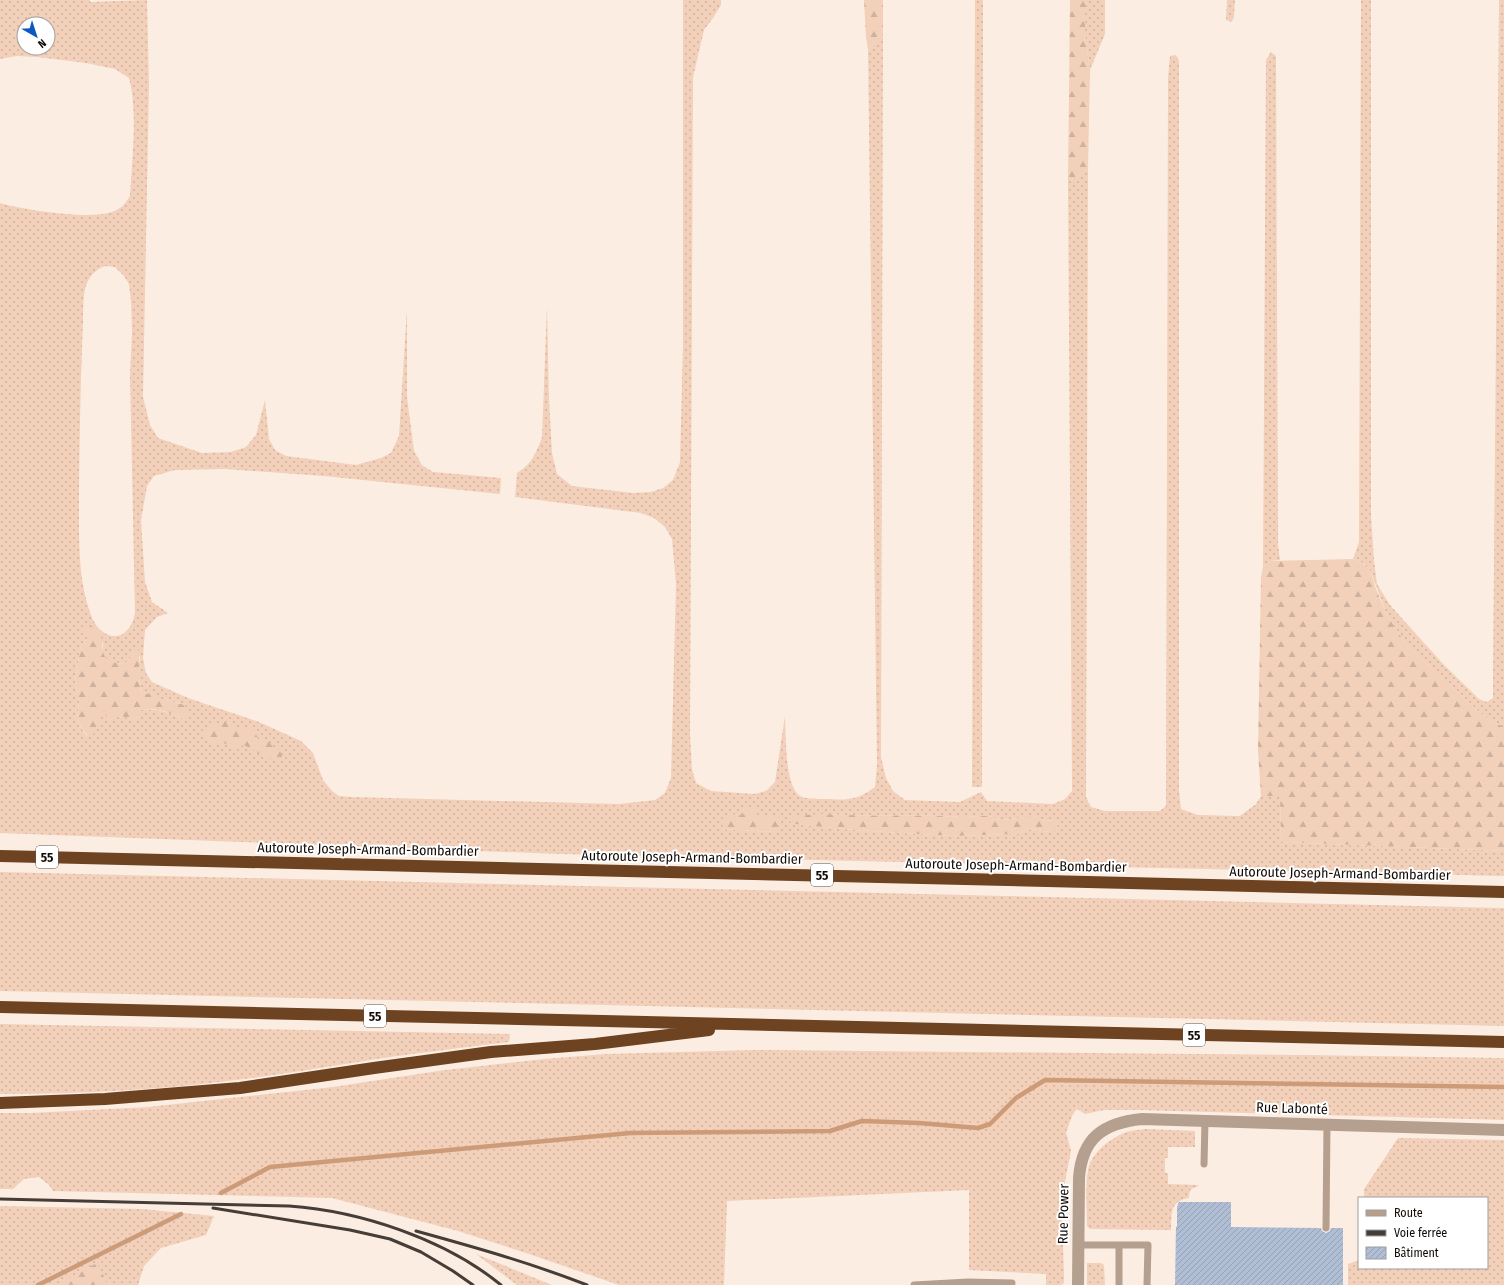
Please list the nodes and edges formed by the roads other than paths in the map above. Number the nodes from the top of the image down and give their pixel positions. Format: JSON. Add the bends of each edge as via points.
{"nodes":[{"id":1,"x":0,"y":856,"type":"edge"},
{"id":2,"x":1504,"y":892,"type":"edge"},
{"id":3,"x":0,"y":1007,"type":"edge"},
{"id":4,"x":750,"y":1025,"type":"junction"},
{"id":5,"x":1504,"y":1042,"type":"edge"},
{"id":6,"x":0,"y":1103,"type":"edge"},
{"id":7,"x":1205,"y":1120,"type":"junction"},
{"id":8,"x":1327,"y":1124,"type":"junction"},
{"id":9,"x":1504,"y":1130,"type":"edge"},
{"id":10,"x":1087,"y":1146,"type":"joint"},
{"id":11,"x":1204,"y":1164,"type":"dead end"},
{"id":12,"x":1326,"y":1228,"type":"dead end"},
{"id":13,"x":1078,"y":1245,"type":"junction"},
{"id":14,"x":1119,"y":1245,"type":"junction"},
{"id":15,"x":1013,"y":1284,"type":"edge"},
{"id":16,"x":914,"y":1285,"type":"edge"},
{"id":17,"x":919,"y":1285,"type":"edge"},
{"id":18,"x":1078,"y":1285,"type":"edge"},
{"id":19,"x":1119,"y":1285,"type":"edge"},
{"id":20,"x":1147,"y":1285,"type":"edge"}],
"edges":[{"from":1,"to":2,"type":"highway","name":"Autoroute Joseph-Armand-Bombardier","number":"55"},
{"from":3,"to":4,"type":"highway","number":"55"},
{"from":4,"to":5,"type":"highway","number":"55"},
{"from":4,"to":6,"type":"highway","via":[[595,1044],[491,1052],[240,1088],[112,1099]]},
{"from":7,"to":8,"type":"street","name":"Rue Labonté"},
{"from":7,"to":10,"type":"street","name":"Rue Labonté","via":[[1123,1121],[1096,1134]]},
{"from":7,"to":11,"type":"lane"},
{"from":8,"to":9,"type":"street","name":"Rue Labonté"},
{"from":8,"to":12,"type":"lane"},
{"from":10,"to":13,"type":"street","name":"Rue Power","via":[[1079,1173]]},
{"from":13,"to":14,"type":"lane"},
{"from":13,"to":18,"type":"street","name":"Rue Power"},
{"from":14,"to":19,"type":"lane"},
{"from":14,"to":20,"type":"lane","via":[[1148,1245]]},
{"from":15,"to":17,"type":"lane","via":[[968,1282]]},
{"from":16,"to":17,"type":"lane"}]}
